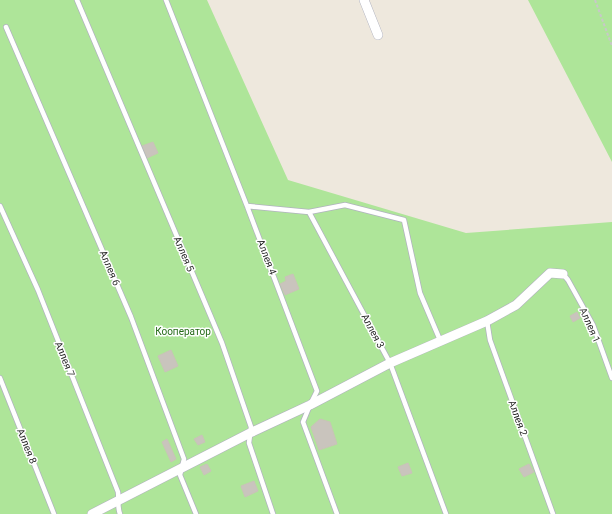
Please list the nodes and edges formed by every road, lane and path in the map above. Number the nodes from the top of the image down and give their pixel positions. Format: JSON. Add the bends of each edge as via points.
{"nodes":[{"id":1,"x":76,"y":0,"type":"edge"},
{"id":2,"x":166,"y":0,"type":"edge"},
{"id":3,"x":364,"y":0,"type":"edge"},
{"id":4,"x":595,"y":0,"type":"edge"},
{"id":5,"x":6,"y":27,"type":"dead end"},
{"id":6,"x":378,"y":35,"type":"dead end"},
{"id":7,"x":612,"y":46,"type":"edge"},
{"id":8,"x":0,"y":206,"type":"edge"},
{"id":9,"x":247,"y":206,"type":"junction"},
{"id":10,"x":310,"y":212,"type":"junction"},
{"id":11,"x":563,"y":274,"type":"joint"},
{"id":12,"x":487,"y":321,"type":"junction"},
{"id":13,"x":440,"y":340,"type":"junction"},
{"id":14,"x":390,"y":363,"type":"junction"},
{"id":15,"x":0,"y":378,"type":"edge"},
{"id":16,"x":612,"y":378,"type":"edge"},
{"id":17,"x":310,"y":405,"type":"junction"},
{"id":18,"x":250,"y":433,"type":"junction"},
{"id":19,"x":182,"y":468,"type":"junction"},
{"id":20,"x":119,"y":500,"type":"junction"},
{"id":21,"x":54,"y":514,"type":"edge"},
{"id":22,"x":92,"y":514,"type":"edge"},
{"id":23,"x":120,"y":514,"type":"edge"},
{"id":24,"x":196,"y":514,"type":"edge"},
{"id":25,"x":273,"y":514,"type":"edge"},
{"id":26,"x":337,"y":514,"type":"edge"},
{"id":27,"x":446,"y":514,"type":"edge"},
{"id":28,"x":553,"y":514,"type":"edge"}],
"edges":[{"from":1,"to":18,"type":"lane","name":"Аллея 5","via":[[222,343],[251,427]]},
{"from":2,"to":9,"type":"lane","name":"Аллея 4"},
{"from":3,"to":6,"type":"street"},
{"from":4,"to":7,"type":"path"},
{"from":5,"to":19,"type":"lane","name":"Аллея 6","via":[[131,317],[184,459]]},
{"from":8,"to":20,"type":"lane","name":"Аллея 7","via":[[38,290]]},
{"from":9,"to":10,"type":"lane"},
{"from":9,"to":17,"type":"lane","name":"Аллея 4","via":[[318,391]]},
{"from":10,"to":13,"type":"lane","via":[[345,205],[404,220],[420,293]]},
{"from":10,"to":14,"type":"lane","name":"Аллея 3"},
{"from":11,"to":12,"type":"street","via":[[550,273],[516,305]]},
{"from":11,"to":16,"type":"lane","name":"Аллея 1","via":[[593,326]]},
{"from":12,"to":13,"type":"street"},
{"from":12,"to":28,"type":"lane","name":"Аллея 2","via":[[490,340]]},
{"from":13,"to":14,"type":"street"},
{"from":14,"to":17,"type":"street"},
{"from":14,"to":27,"type":"lane","name":"Аллея 3"},
{"from":15,"to":21,"type":"lane","name":"Аллея 8"},
{"from":17,"to":18,"type":"street"},
{"from":17,"to":26,"type":"lane","name":"Аллея 4","via":[[303,422]]},
{"from":18,"to":19,"type":"street"},
{"from":18,"to":25,"type":"lane","name":"Аллея 5","via":[[249,443]]},
{"from":19,"to":20,"type":"street"},
{"from":19,"to":24,"type":"lane","name":"Аллея 6","via":[[180,475]]},
{"from":20,"to":22,"type":"street"},
{"from":20,"to":23,"type":"lane","name":"Аллея 7","via":[[117,507]]}]}
